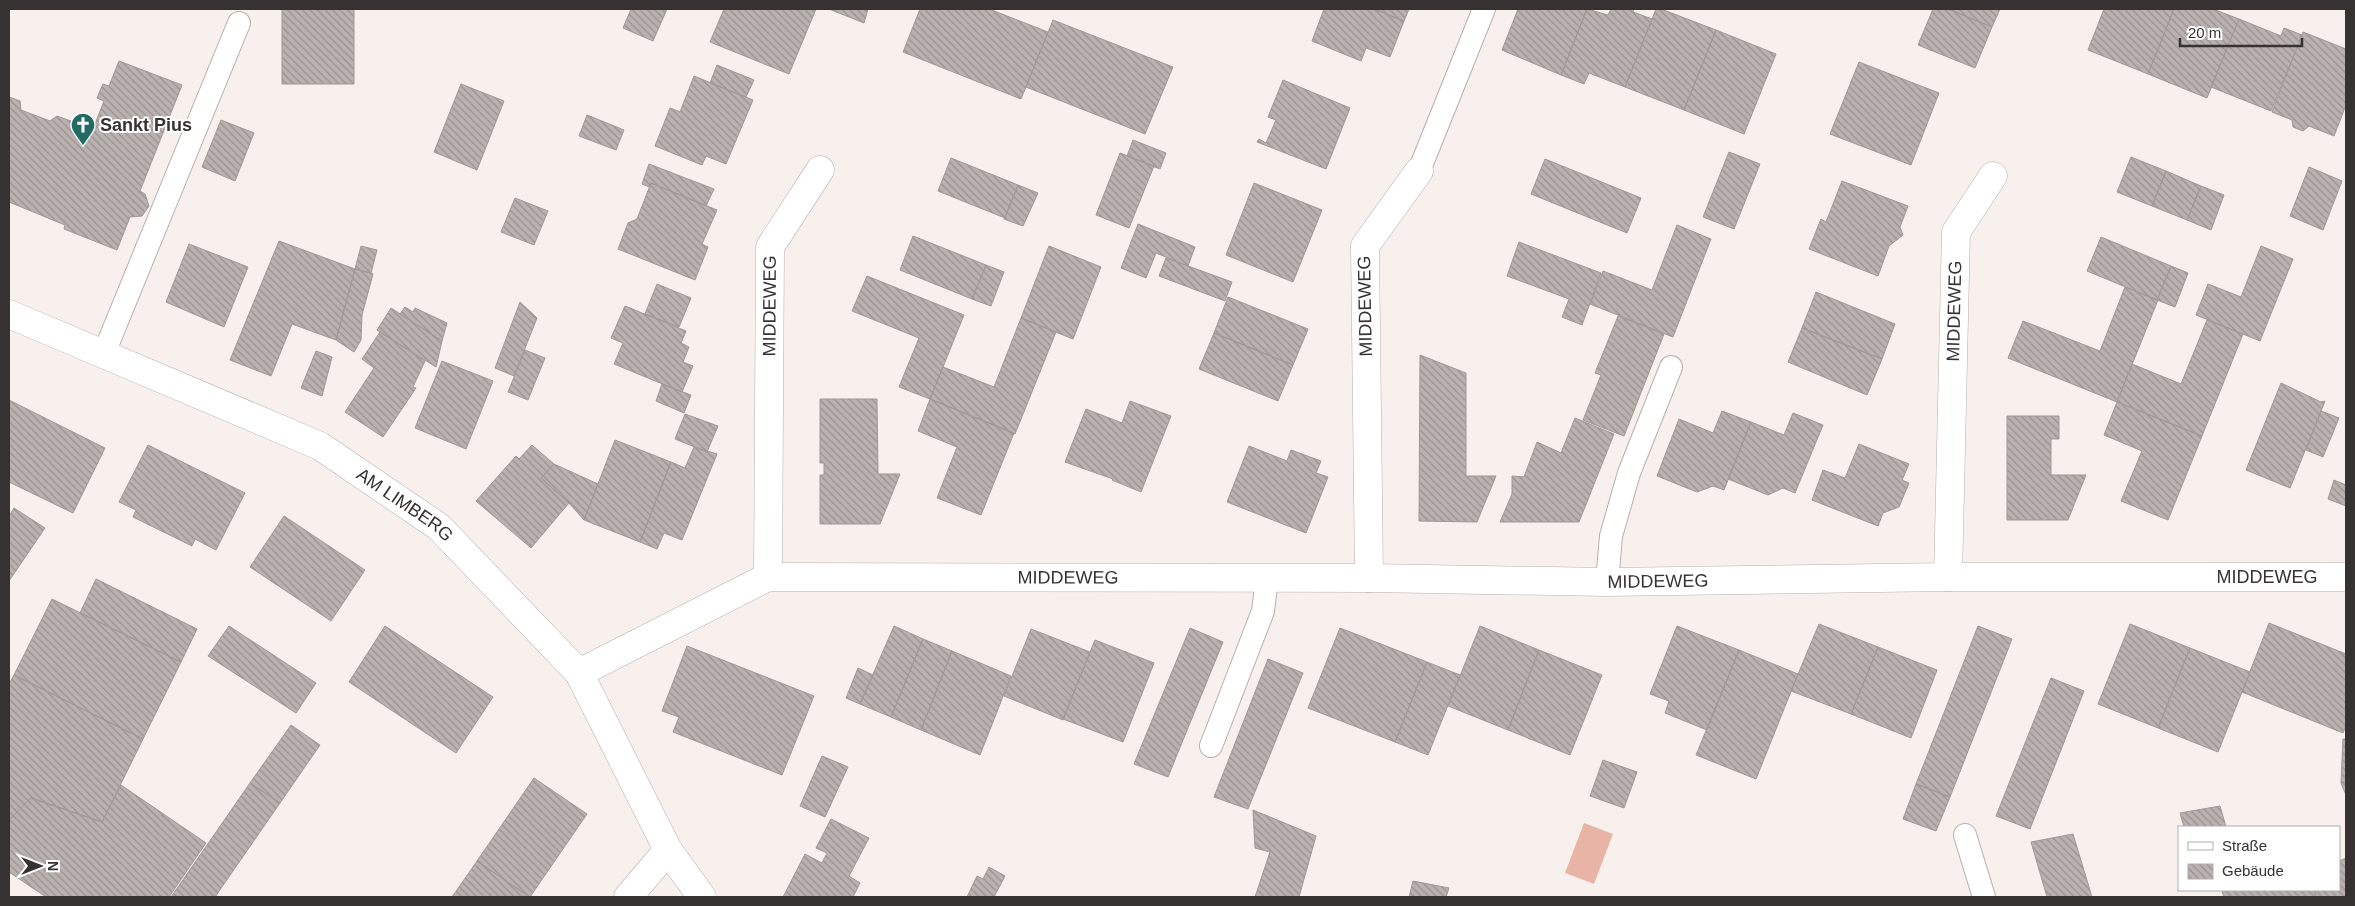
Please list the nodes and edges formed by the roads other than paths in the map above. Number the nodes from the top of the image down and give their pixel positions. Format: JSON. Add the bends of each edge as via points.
{"nodes":[{"id":1,"x":1484,"y":9,"type":"edge"},
{"id":2,"x":239,"y":23,"type":"dead end"},
{"id":3,"x":820,"y":170,"type":"dead end"},
{"id":4,"x":1419,"y":171,"type":"joint"},
{"id":5,"x":1993,"y":176,"type":"dead end"},
{"id":6,"x":9,"y":314,"type":"edge"},
{"id":7,"x":104,"y":353,"type":"junction"},
{"id":8,"x":1671,"y":367,"type":"dead end"},
{"id":9,"x":2346,"y":576,"type":"edge"},
{"id":10,"x":768,"y":577,"type":"junction"},
{"id":11,"x":1948,"y":577,"type":"junction"},
{"id":12,"x":1267,"y":578,"type":"junction"},
{"id":13,"x":1369,"y":578,"type":"junction"},
{"id":14,"x":1607,"y":582,"type":"junction"},
{"id":15,"x":579,"y":673,"type":"junction"},
{"id":16,"x":1211,"y":746,"type":"dead end"},
{"id":17,"x":1965,"y":835,"type":"dead end"},
{"id":18,"x":668,"y":850,"type":"junction"},
{"id":19,"x":628,"y":897,"type":"edge"},
{"id":20,"x":702,"y":897,"type":"edge"},
{"id":21,"x":1984,"y":897,"type":"edge"}],
"edges":[{"from":1,"to":4,"type":"lane"},
{"from":2,"to":7,"type":"lane"},
{"from":3,"to":10,"type":"street","name":"MIDDEWEG","via":[[770,247]]},
{"from":4,"to":13,"type":"street","name":"MIDDEWEG","via":[[1365,246]]},
{"from":5,"to":11,"type":"street","name":"MIDDEWEG","via":[[1956,232]]},
{"from":6,"to":7,"type":"street","name":"AM LIMBERG"},
{"from":7,"to":15,"type":"street","name":"AM LIMBERG","via":[[320,446],[439,528]]},
{"from":8,"to":14,"type":"lane","via":[[1629,473],[1611,536]]},
{"from":9,"to":11,"type":"street","name":"MIDDEWEG"},
{"from":10,"to":12,"type":"street","name":"MIDDEWEG"},
{"from":10,"to":15,"type":"street","name":"MIDDEWEG"},
{"from":11,"to":14,"type":"street","name":"MIDDEWEG"},
{"from":12,"to":13,"type":"street","name":"MIDDEWEG"},
{"from":12,"to":16,"type":"lane","via":[[1263,611]]},
{"from":13,"to":14,"type":"street","name":"MIDDEWEG"},
{"from":15,"to":18,"type":"street","name":"AM LIMBERG"},
{"from":17,"to":21,"type":"lane"},
{"from":18,"to":19,"type":"street"},
{"from":18,"to":20,"type":"street","name":"AM LIMBERG"}]}
